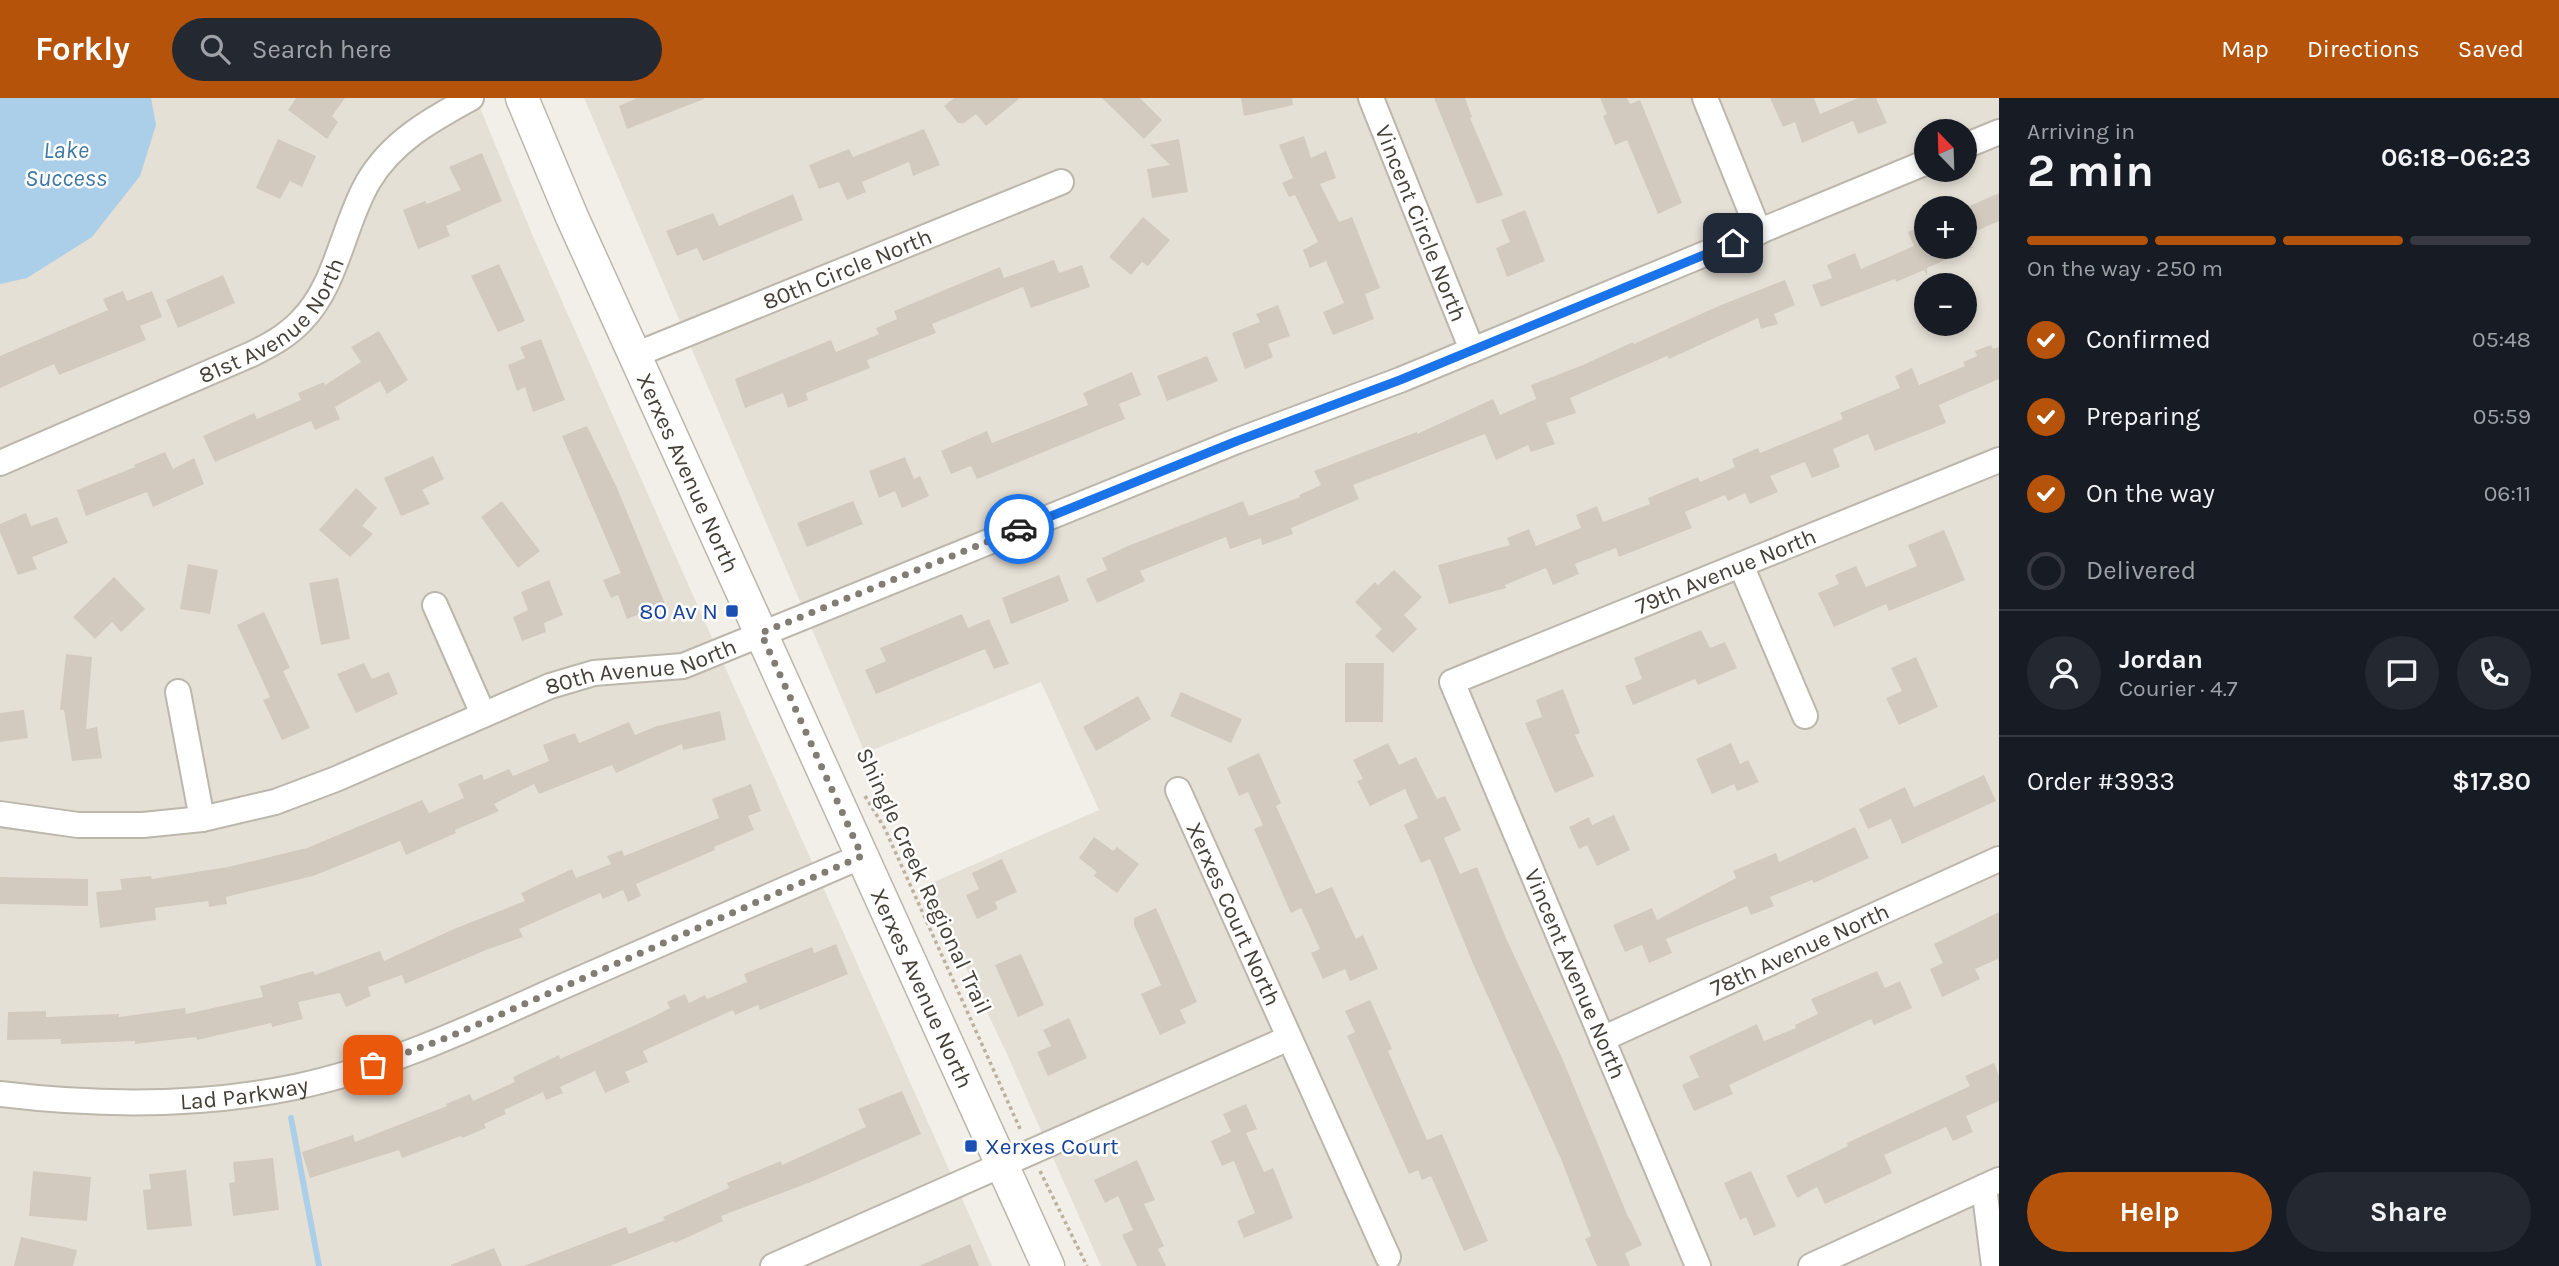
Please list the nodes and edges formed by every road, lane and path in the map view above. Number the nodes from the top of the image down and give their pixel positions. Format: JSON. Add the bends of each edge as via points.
{"nodes":[{"id":1,"x":471,"y":98,"type":"edge"},
{"id":2,"x":522,"y":98,"type":"edge"},
{"id":3,"x":1371,"y":98,"type":"edge"},
{"id":4,"x":1705,"y":98,"type":"edge"},
{"id":5,"x":1999,"y":132,"type":"edge"},
{"id":6,"x":1978,"y":141,"type":"edge"},
{"id":7,"x":1914,"y":167,"type":"edge"},
{"id":8,"x":1060,"y":182,"type":"dead end"},
{"id":9,"x":1759,"y":232,"type":"junction"},
{"id":10,"x":1472,"y":349,"type":"junction"},
{"id":11,"x":635,"y":355,"type":"junction"},
{"id":12,"x":1999,"y":460,"type":"edge"},
{"id":13,"x":0,"y":463,"type":"edge"},
{"id":14,"x":1741,"y":565,"type":"junction"},
{"id":15,"x":435,"y":605,"type":"dead end"},
{"id":16,"x":761,"y":633,"type":"junction"},
{"id":17,"x":1452,"y":682,"type":"joint"},
{"id":18,"x":178,"y":692,"type":"dead end"},
{"id":19,"x":483,"y":714,"type":"junction"},
{"id":20,"x":1805,"y":716,"type":"dead end"},
{"id":21,"x":1178,"y":790,"type":"dead end"},
{"id":22,"x":863,"y":792,"type":"dead end"},
{"id":23,"x":0,"y":814,"type":"edge"},
{"id":24,"x":202,"y":819,"type":"junction"},
{"id":25,"x":862,"y":856,"type":"junction"},
{"id":26,"x":1999,"y":859,"type":"edge"},
{"id":27,"x":1289,"y":1038,"type":"junction"},
{"id":28,"x":1602,"y":1039,"type":"junction"},
{"id":29,"x":0,"y":1094,"type":"edge"},
{"id":30,"x":1023,"y":1137,"type":"dead end"},
{"id":31,"x":1001,"y":1164,"type":"junction"},
{"id":32,"x":1040,"y":1170,"type":"dead end"},
{"id":33,"x":1992,"y":1183,"type":"edge"},
{"id":34,"x":1388,"y":1257,"type":"dead end"},
{"id":35,"x":773,"y":1266,"type":"edge"},
{"id":36,"x":1048,"y":1266,"type":"edge"},
{"id":37,"x":1087,"y":1266,"type":"edge"},
{"id":38,"x":1698,"y":1266,"type":"edge"},
{"id":39,"x":1811,"y":1266,"type":"edge"},
{"id":40,"x":1993,"y":1266,"type":"edge"}],
"edges":[{"from":1,"to":13,"type":"street","name":"81st Avenue North","via":[[424,124],[394,148],[369,180],[320,296],[278,341]]},
{"from":2,"to":11,"type":"street","name":"Xerxes Avenue North"},
{"from":3,"to":10,"type":"street","name":"Vincent Circle North"},
{"from":4,"to":9,"type":"street"},
{"from":5,"to":6,"type":"street"},
{"from":7,"to":9,"type":"street","name":"80th Avenue North"},
{"from":8,"to":11,"type":"street","name":"80th Circle North"},
{"from":9,"to":10,"type":"street","name":"80th Avenue North"},
{"from":10,"to":16,"type":"street","name":"80th Avenue North"},
{"from":11,"to":16,"type":"street","name":"Xerxes Avenue North"},
{"from":12,"to":14,"type":"street","name":"79th Avenue North"},
{"from":14,"to":17,"type":"street","name":"79th Avenue North"},
{"from":14,"to":20,"type":"street"},
{"from":15,"to":19,"type":"street"},
{"from":16,"to":19,"type":"street","name":"80th Avenue North","via":[[682,666],[594,673]]},
{"from":16,"to":25,"type":"street","name":"Xerxes Avenue North"},
{"from":17,"to":28,"type":"street","name":"Vincent Avenue North"},
{"from":18,"to":24,"type":"street"},
{"from":19,"to":24,"type":"street","name":"80th Avenue North","via":[[275,803]]},
{"from":21,"to":27,"type":"street","name":"Xerxes Court North"},
{"from":22,"to":30,"type":"path","name":"Shingle Creek Regional Trail","via":[[885,829]]},
{"from":23,"to":24,"type":"street","name":"80th Avenue North","via":[[78,825]]},
{"from":25,"to":29,"type":"street","name":"Lad Parkway","via":[[449,1037],[360,1069],[295,1086],[214,1099],[135,1103]]},
{"from":25,"to":31,"type":"street","name":"Xerxes Avenue North"},
{"from":26,"to":28,"type":"street","name":"78th Avenue North"},
{"from":27,"to":31,"type":"street"},
{"from":27,"to":34,"type":"street","name":"Xerxes Court North"},
{"from":28,"to":38,"type":"street","name":"Vincent Avenue North"},
{"from":31,"to":35,"type":"street"},
{"from":31,"to":36,"type":"street","name":"Xerxes Avenue North"},
{"from":32,"to":37,"type":"path"},
{"from":33,"to":39,"type":"street"},
{"from":33,"to":40,"type":"street"}]}
